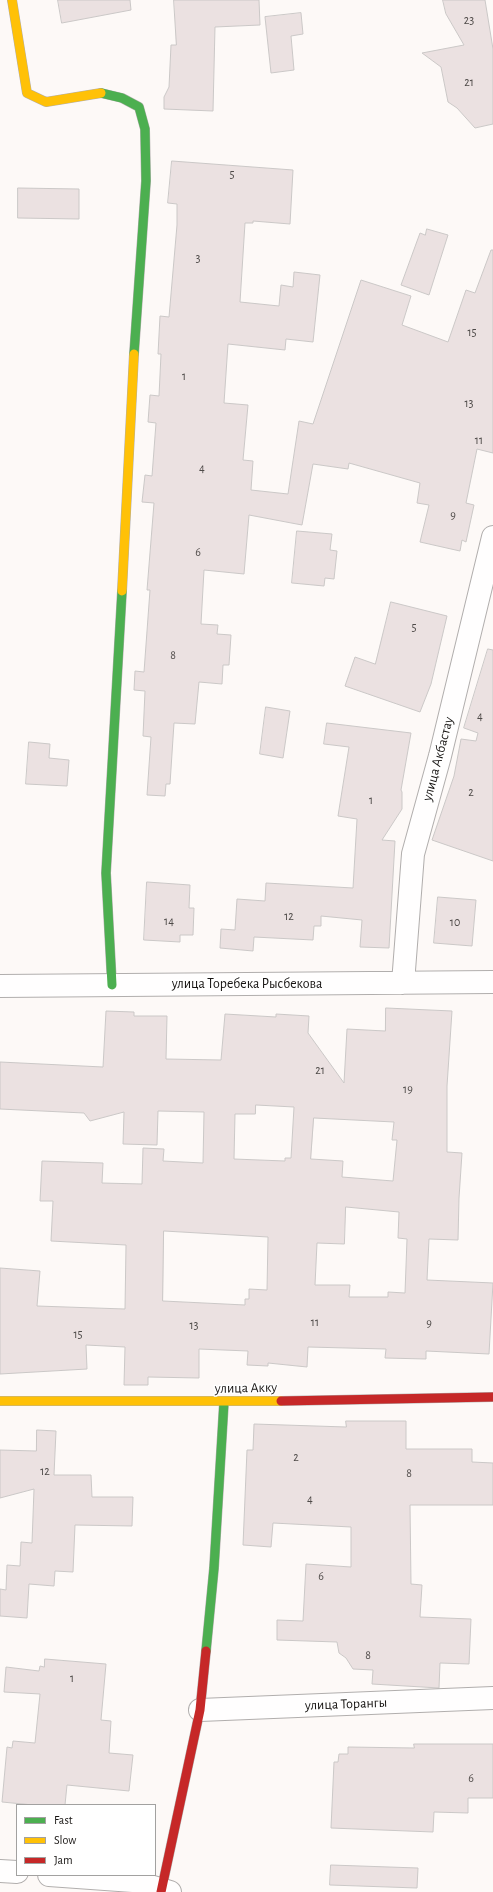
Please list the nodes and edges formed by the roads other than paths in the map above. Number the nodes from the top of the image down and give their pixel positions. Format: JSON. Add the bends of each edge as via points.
{"nodes":[{"id":1,"x":12,"y":0,"type":"edge"},
{"id":2,"x":493,"y":537,"type":"edge"},
{"id":3,"x":493,"y":982,"type":"edge"},
{"id":4,"x":403,"y":983,"type":"junction"},
{"id":5,"x":112,"y":985,"type":"junction"},
{"id":6,"x":0,"y":986,"type":"edge"},
{"id":7,"x":493,"y":1397,"type":"edge"},
{"id":8,"x":0,"y":1401,"type":"edge"},
{"id":9,"x":224,"y":1402,"type":"junction"},
{"id":10,"x":493,"y":1698,"type":"edge"},
{"id":11,"x":200,"y":1710,"type":"junction"},
{"id":12,"x":0,"y":1871,"type":"edge"},
{"id":13,"x":16,"y":1872,"type":"edge"},
{"id":14,"x":63,"y":1876,"type":"edge"},
{"id":15,"x":164,"y":1892,"type":"edge"}],
"edges":[{"from":1,"to":5,"type":"street","via":[[27,93],[46,102],[98,92],[122,98],[138,107],[145,129],[146,181],[106,872]]},
{"from":2,"to":4,"type":"street","name":"улица Акбастау","via":[[440,756],[412,854]]},
{"from":3,"to":4,"type":"street","name":"улица Торебека Рысбекова"},
{"from":4,"to":5,"type":"street","name":"улица Торебека Рысбекова"},
{"from":5,"to":6,"type":"street","name":"улица Торебека Рысбекова"},
{"from":7,"to":9,"type":"street","name":"улица Акку"},
{"from":8,"to":9,"type":"street","name":"улица Акку"},
{"from":9,"to":11,"type":"street","via":[[214,1568]]},
{"from":10,"to":11,"type":"street","name":"улица Торангы"},
{"from":11,"to":15,"type":"street"},
{"from":12,"to":13,"type":"street"},
{"from":14,"to":15,"type":"street","via":[[133,1881]]}]}
